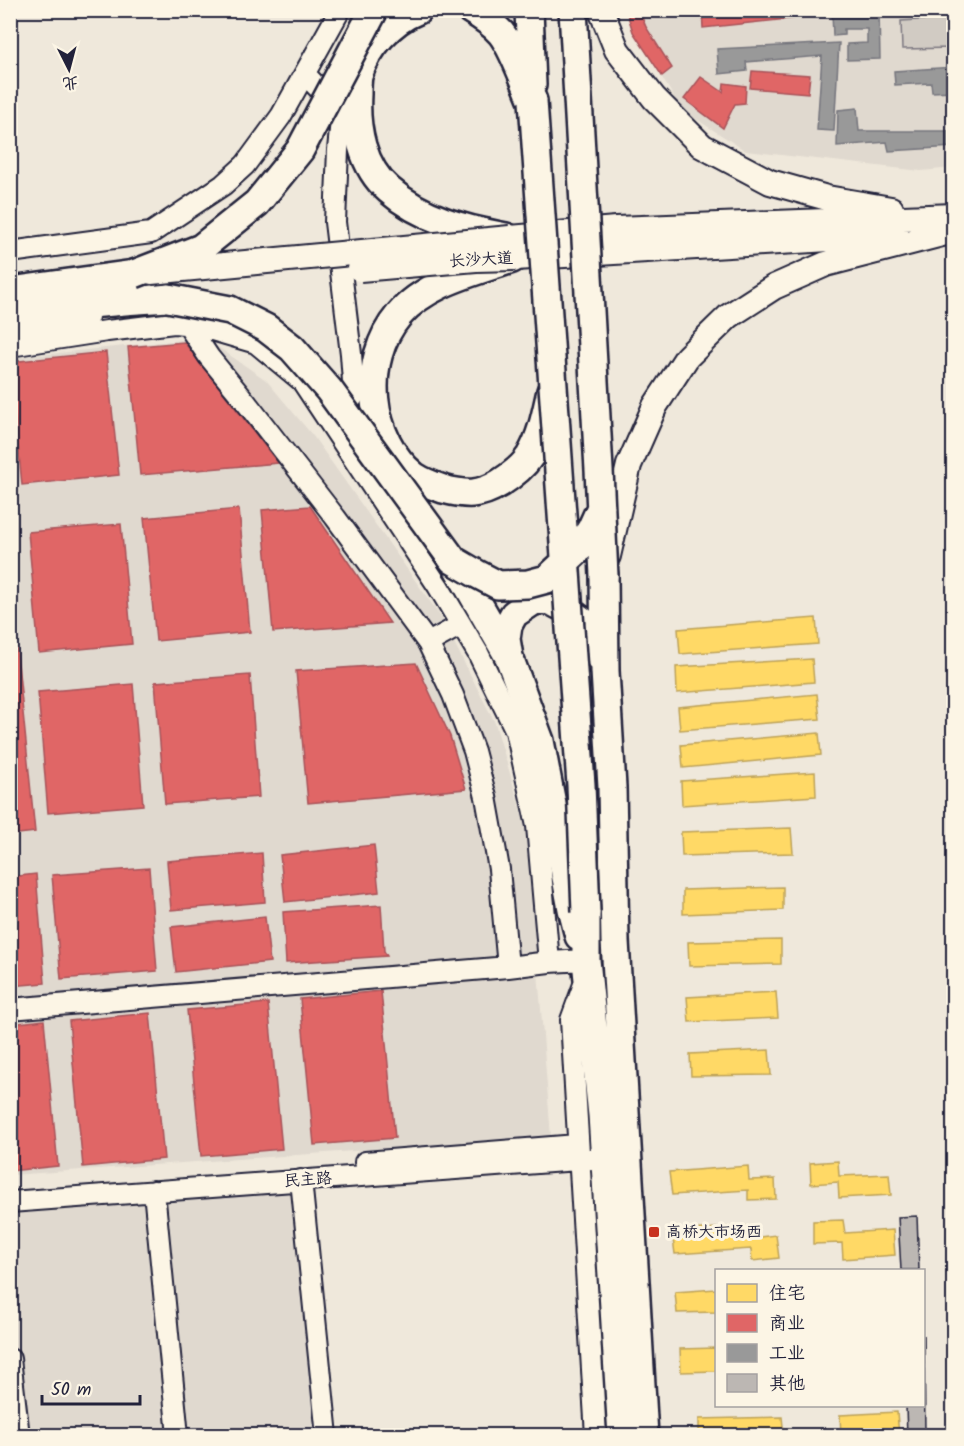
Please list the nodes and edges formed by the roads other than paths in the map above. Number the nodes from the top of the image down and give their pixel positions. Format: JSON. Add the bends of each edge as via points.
{"nodes":[{"id":1,"x":340,"y":10,"type":"edge"},
{"id":2,"x":374,"y":10,"type":"edge"},
{"id":3,"x":418,"y":10,"type":"edge"},
{"id":4,"x":471,"y":10,"type":"edge"},
{"id":5,"x":529,"y":10,"type":"edge"},
{"id":6,"x":573,"y":10,"type":"edge"},
{"id":7,"x":600,"y":10,"type":"edge"},
{"id":8,"x":305,"y":74,"type":"junction"},
{"id":9,"x":533,"y":101,"type":"junction"},
{"id":10,"x":951,"y":224,"type":"edge"},
{"id":11,"x":512,"y":248,"type":"junction"},
{"id":12,"x":10,"y":252,"type":"edge"},
{"id":13,"x":135,"y":274,"type":"junction"},
{"id":14,"x":15,"y":289,"type":"edge"},
{"id":15,"x":175,"y":307,"type":"junction"},
{"id":16,"x":10,"y":314,"type":"edge"},
{"id":17,"x":47,"y":316,"type":"junction"},
{"id":18,"x":10,"y":326,"type":"edge"},
{"id":19,"x":10,"y":346,"type":"edge"},
{"id":20,"x":553,"y":384,"type":"junction"},
{"id":21,"x":334,"y":429,"type":"junction"},
{"id":22,"x":601,"y":507,"type":"junction"},
{"id":23,"x":453,"y":560,"type":"junction"},
{"id":24,"x":604,"y":576,"type":"junction"},
{"id":25,"x":461,"y":625,"type":"junction"},
{"id":26,"x":428,"y":643,"type":"junction"},
{"id":27,"x":509,"y":657,"type":"junction"},
{"id":28,"x":605,"y":671,"type":"junction"},
{"id":29,"x":579,"y":910,"type":"junction"},
{"id":30,"x":549,"y":962,"type":"junction"},
{"id":31,"x":508,"y":967,"type":"junction"},
{"id":32,"x":587,"y":967,"type":"junction"},
{"id":33,"x":10,"y":1009,"type":"edge"},
{"id":34,"x":578,"y":1152,"type":"junction"},
{"id":35,"x":605,"y":1158,"type":"junction"},
{"id":36,"x":302,"y":1180,"type":"junction"},
{"id":37,"x":10,"y":1191,"type":"edge"},
{"id":38,"x":154,"y":1191,"type":"junction"},
{"id":39,"x":10,"y":1202,"type":"edge"},
{"id":40,"x":10,"y":1359,"type":"edge"},
{"id":41,"x":19,"y":1436,"type":"edge"},
{"id":42,"x":178,"y":1436,"type":"edge"},
{"id":43,"x":327,"y":1436,"type":"edge"},
{"id":44,"x":596,"y":1436,"type":"edge"},
{"id":45,"x":622,"y":1436,"type":"edge"},
{"id":46,"x":644,"y":1436,"type":"edge"}],
"edges":[{"from":1,"to":8,"type":"street"},
{"from":2,"to":13,"type":"highway","bridge":true,"via":[[300,150],[257,203],[201,248]]},
{"from":3,"to":11,"type":"highway","bridge":true,"via":[[396,23],[368,53],[357,78],[358,137],[371,169],[388,190],[438,220]]},
{"from":4,"to":9,"type":"highway","via":[[501,33]]},
{"from":5,"to":9,"type":"highway"},
{"from":6,"to":22,"type":"highway","bridge":true},
{"from":7,"to":10,"type":"main road","via":[[617,50],[654,98],[702,146],[770,182]]},
{"from":8,"to":12,"type":"street","via":[[281,116],[245,165],[223,185],[151,233]]},
{"from":8,"to":21,"type":"street","via":[[336,107],[341,120],[335,222],[354,395]]},
{"from":9,"to":20,"type":"highway","bridge":true},
{"from":10,"to":11,"type":"main road","via":[[616,229]]},
{"from":10,"to":24,"type":"main road","bridge":true,"via":[[826,264],[774,287],[729,316],[687,357],[655,406],[629,465]]},
{"from":11,"to":13,"type":"main road","bridge":true},
{"from":11,"to":15,"type":"main road","name":"长沙大道","bridge":true,"via":[[476,259]]},
{"from":11,"to":20,"type":"highway","bridge":true,"via":[[420,297],[399,314],[376,358],[376,408],[386,440],[415,476],[432,486],[462,494],[487,491],[529,458],[540,437]]},
{"from":13,"to":14,"type":"highway"},
{"from":15,"to":17,"type":"highway","via":[[121,301]]},
{"from":15,"to":19,"type":"street","via":[[107,331]]},
{"from":15,"to":21,"type":"street","via":[[195,325],[256,343],[302,381]]},
{"from":15,"to":23,"type":"highway","bridge":true,"via":[[230,310],[266,328],[292,348],[329,390]]},
{"from":15,"to":26,"type":"street"},
{"from":16,"to":17,"type":"highway"},
{"from":17,"to":18,"type":"street"},
{"from":20,"to":29,"type":"highway","bridge":true,"via":[[582,785]]},
{"from":21,"to":25,"type":"street"},
{"from":22,"to":23,"type":"highway","bridge":true,"via":[[577,551],[547,579],[498,585]]},
{"from":22,"to":24,"type":"highway","bridge":true},
{"from":23,"to":27,"type":"highway"},
{"from":24,"to":28,"type":"highway"},
{"from":25,"to":26,"type":"street"},
{"from":25,"to":30,"type":"street","via":[[516,731],[537,826]]},
{"from":26,"to":31,"type":"street","via":[[453,695],[486,797],[499,869]]},
{"from":27,"to":28,"type":"highway","via":[[506,639],[514,614],[535,600],[551,601],[581,620],[592,634]]},
{"from":27,"to":29,"type":"highway","via":[[540,741]]},
{"from":28,"to":46,"type":"highway","via":[[615,941]]},
{"from":29,"to":32,"type":"highway"},
{"from":30,"to":31,"type":"street"},
{"from":30,"to":32,"type":"street"},
{"from":31,"to":33,"type":"street"},
{"from":32,"to":34,"type":"street","via":[[571,1020]]},
{"from":32,"to":35,"type":"highway"},
{"from":34,"to":35,"type":"street","name":"民主路"},
{"from":34,"to":36,"type":"street","name":"民主路"},
{"from":34,"to":37,"type":"street","name":"民主路"},
{"from":34,"to":44,"type":"street"},
{"from":35,"to":45,"type":"highway"},
{"from":36,"to":38,"type":"street","name":"民主路"},
{"from":36,"to":43,"type":"street"},
{"from":38,"to":39,"type":"street","name":"民主路"},
{"from":38,"to":42,"type":"street"},
{"from":40,"to":41,"type":"street"}]}
